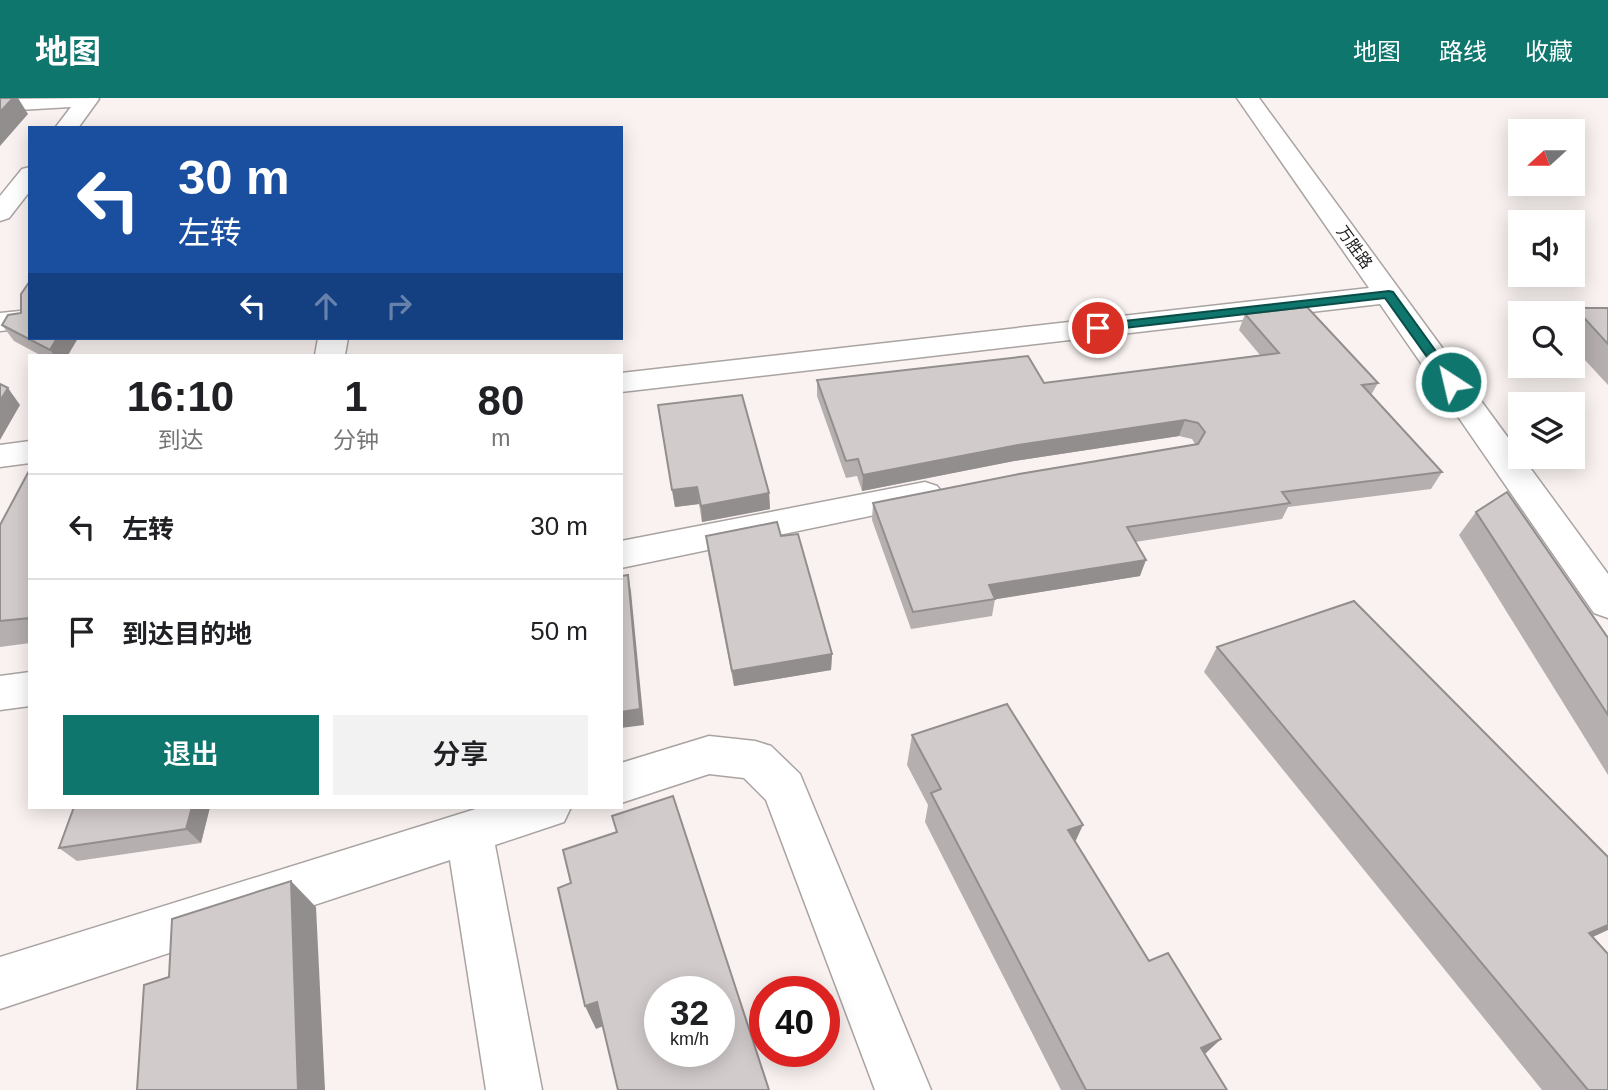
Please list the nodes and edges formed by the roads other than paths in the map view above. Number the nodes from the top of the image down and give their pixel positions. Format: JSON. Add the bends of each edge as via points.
{"nodes":[{"id":1,"x":1248,"y":98,"type":"edge"},
{"id":2,"x":0,"y":105,"type":"edge"},
{"id":3,"x":68,"y":126,"type":"edge"},
{"id":4,"x":28,"y":177,"type":"edge"},
{"id":5,"x":0,"y":215,"type":"edge"},
{"id":6,"x":28,"y":215,"type":"edge"},
{"id":7,"x":1389,"y":294,"type":"junction"},
{"id":8,"x":28,"y":319,"type":"edge"},
{"id":9,"x":0,"y":322,"type":"edge"},
{"id":10,"x":623,"y":383,"type":"edge"},
{"id":11,"x":28,"y":453,"type":"edge"},
{"id":12,"x":0,"y":456,"type":"edge"},
{"id":13,"x":961,"y":486,"type":"edge"},
{"id":14,"x":623,"y":555,"type":"edge"},
{"id":15,"x":1608,"y":603,"type":"edge"},
{"id":16,"x":28,"y":689,"type":"edge"},
{"id":17,"x":0,"y":693,"type":"edge"},
{"id":18,"x":623,"y":782,"type":"edge"},
{"id":19,"x":542,"y":809,"type":"edge"},
{"id":20,"x":469,"y":832,"type":"junction"},
{"id":21,"x":0,"y":983,"type":"edge"},
{"id":22,"x":514,"y":1090,"type":"edge"},
{"id":23,"x":903,"y":1090,"type":"edge"}],
"edges":[{"from":1,"to":7,"type":"street","name":"万胜路"},
{"from":2,"to":3,"type":"street","via":[[88,99]]},
{"from":4,"to":5,"type":"street"},
{"from":5,"to":6,"type":"street"},
{"from":7,"to":10,"type":"street"},
{"from":7,"to":15,"type":"street","name":"万胜路"},
{"from":8,"to":9,"type":"street"},
{"from":11,"to":12,"type":"street"},
{"from":13,"to":14,"type":"street"},
{"from":16,"to":17,"type":"street"},
{"from":18,"to":23,"type":"street","via":[[709,755],[755,760],[784,788]]},
{"from":19,"to":20,"type":"street"},
{"from":20,"to":21,"type":"street"},
{"from":20,"to":22,"type":"street"}]}
